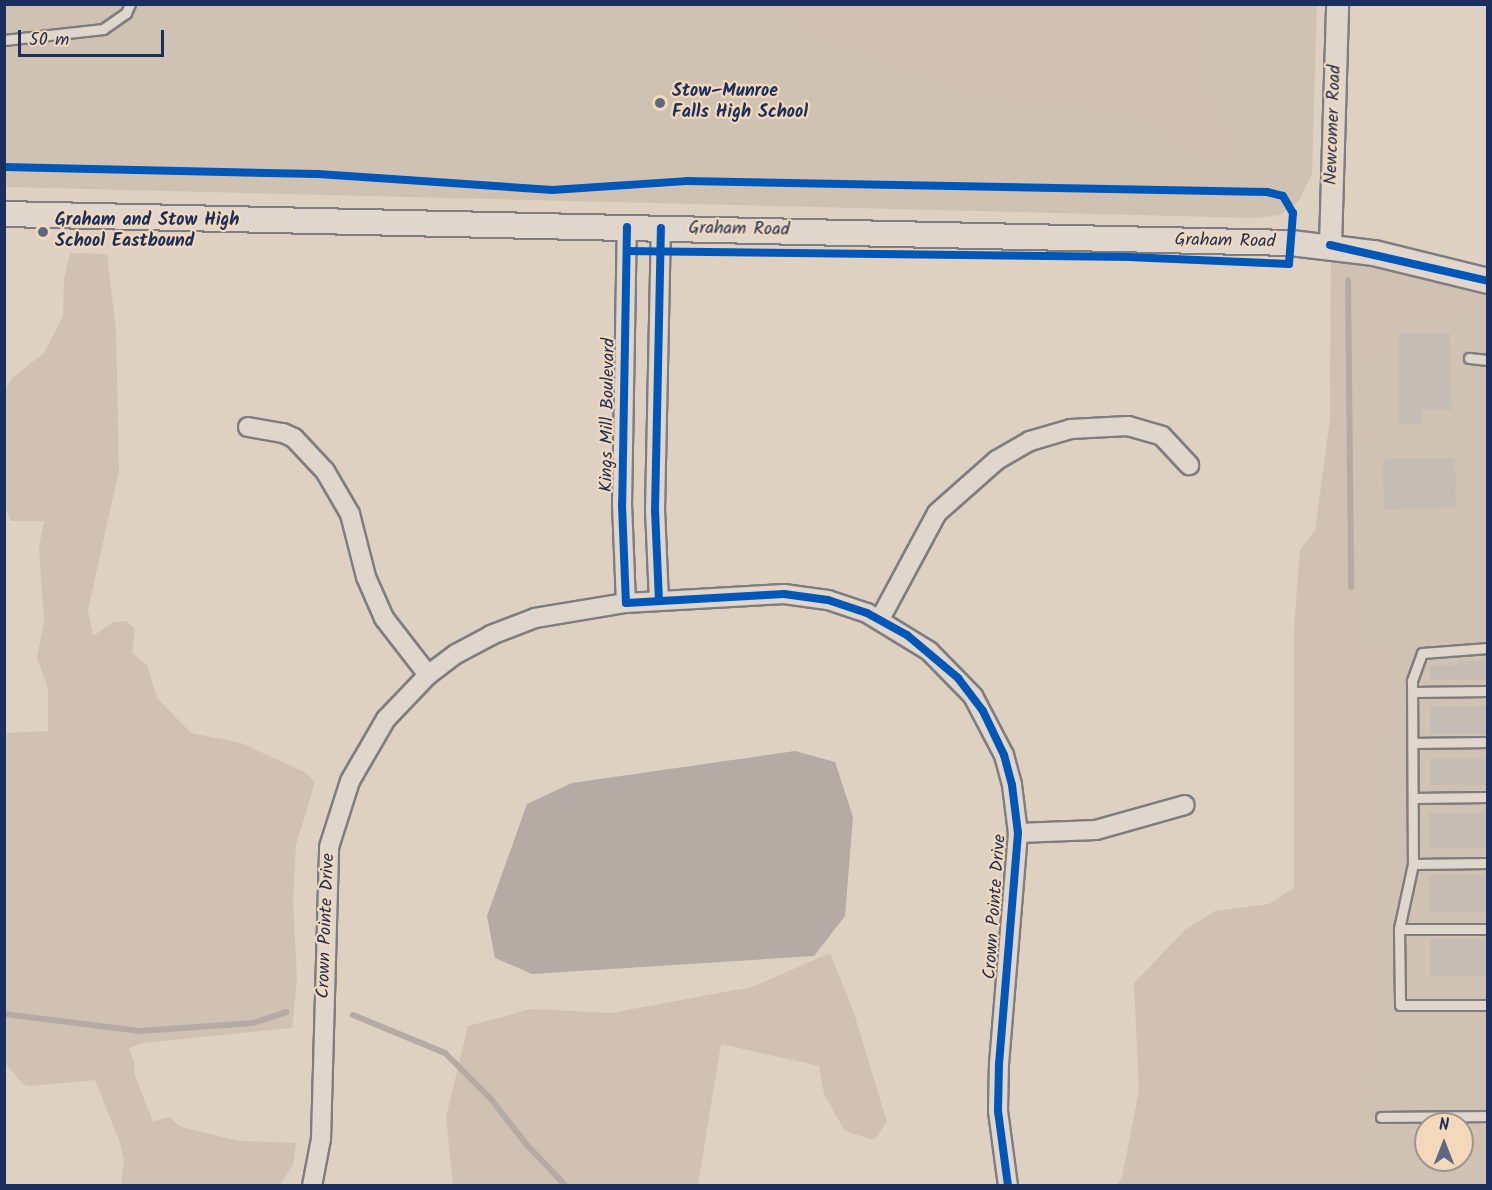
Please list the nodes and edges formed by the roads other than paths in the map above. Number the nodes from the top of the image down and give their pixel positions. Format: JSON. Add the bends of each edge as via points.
{"nodes":[{"id":1,"x":130,"y":4,"type":"edge"},
{"id":2,"x":1337,"y":4,"type":"edge"},
{"id":3,"x":4,"y":40,"type":"edge"},
{"id":4,"x":4,"y":214,"type":"edge"},
{"id":5,"x":627,"y":227,"type":"junction"},
{"id":6,"x":661,"y":228,"type":"junction"},
{"id":7,"x":1330,"y":245,"type":"junction"},
{"id":8,"x":1488,"y":281,"type":"edge"},
{"id":9,"x":626,"y":351,"type":"junction"},
{"id":10,"x":658,"y":352,"type":"junction"},
{"id":11,"x":1469,"y":358,"type":"dead end"},
{"id":12,"x":1488,"y":360,"type":"edge"},
{"id":13,"x":248,"y":427,"type":"dead end"},
{"id":14,"x":1189,"y":465,"type":"dead end"},
{"id":15,"x":622,"y":468,"type":"junction"},
{"id":16,"x":656,"y":468,"type":"junction"},
{"id":17,"x":659,"y":601,"type":"junction"},
{"id":18,"x":626,"y":603,"type":"junction"},
{"id":19,"x":880,"y":619,"type":"junction"},
{"id":20,"x":1488,"y":648,"type":"edge"},
{"id":21,"x":428,"y":675,"type":"junction"},
{"id":22,"x":1488,"y":691,"type":"edge"},
{"id":23,"x":1413,"y":692,"type":"junction"},
{"id":24,"x":1488,"y":742,"type":"edge"},
{"id":25,"x":1413,"y":743,"type":"junction"},
{"id":26,"x":1488,"y":797,"type":"edge"},
{"id":27,"x":1413,"y":798,"type":"junction"},
{"id":28,"x":1185,"y":805,"type":"dead end"},
{"id":29,"x":1018,"y":833,"type":"junction"},
{"id":30,"x":1488,"y":863,"type":"edge"},
{"id":31,"x":1413,"y":864,"type":"junction"},
{"id":32,"x":1400,"y":929,"type":"junction"},
{"id":33,"x":1488,"y":929,"type":"edge"},
{"id":34,"x":1488,"y":1005,"type":"edge"},
{"id":35,"x":1488,"y":1116,"type":"edge"},
{"id":36,"x":1381,"y":1117,"type":"dead end"},
{"id":37,"x":312,"y":1185,"type":"edge"},
{"id":38,"x":1008,"y":1185,"type":"edge"}],
"edges":[{"from":1,"to":3,"type":"lane","via":[[126,13],[103,29]]},
{"from":2,"to":7,"type":"street","name":"Newcomer Road"},
{"from":4,"to":5,"type":"main road","name":"Graham Road"},
{"from":5,"to":6,"type":"main road","name":"Graham Road"},
{"from":5,"to":9,"type":"street","name":"Kings Mill Boulevard"},
{"from":6,"to":7,"type":"main road","name":"Graham Road"},
{"from":6,"to":10,"type":"street"},
{"from":7,"to":8,"type":"main road","name":"Graham Road"},
{"from":9,"to":10,"type":"street","name":"Kings Mill Boulevard"},
{"from":9,"to":15,"type":"street","name":"Kings Mill Boulevard"},
{"from":10,"to":16,"type":"street"},
{"from":11,"to":12,"type":"lane"},
{"from":13,"to":21,"type":"street","via":[[283,432],[294,438],[325,471],[350,514],[366,577],[384,618]]},
{"from":14,"to":19,"type":"street","via":[[1162,436],[1128,426],[1071,429],[1030,441],[997,460],[937,513]]},
{"from":15,"to":16,"type":"street","name":"Kings Mill Boulevard"},
{"from":15,"to":18,"type":"street","name":"Kings Mill Boulevard"},
{"from":16,"to":17,"type":"street"},
{"from":17,"to":18,"type":"street","name":"Crown Pointe Drive"},
{"from":17,"to":19,"type":"street","name":"Crown Pointe Drive","via":[[793,595],[828,600]]},
{"from":18,"to":21,"type":"street","name":"Crown Pointe Drive","via":[[515,625],[456,654]]},
{"from":19,"to":29,"type":"street","name":"Crown Pointe Drive","via":[[946,665],[983,711],[1004,754]]},
{"from":20,"to":23,"type":"lane","via":[[1422,653]]},
{"from":21,"to":37,"type":"street","name":"Crown Pointe Drive","via":[[366,748],[338,813],[329,847],[321,1139]]},
{"from":22,"to":23,"type":"lane"},
{"from":23,"to":25,"type":"lane"},
{"from":24,"to":25,"type":"lane"},
{"from":25,"to":27,"type":"lane"},
{"from":26,"to":27,"type":"lane"},
{"from":27,"to":31,"type":"lane"},
{"from":28,"to":29,"type":"street","via":[[1096,830]]},
{"from":29,"to":38,"type":"street","name":"Crown Pointe Drive","via":[[999,1063],[998,1111]]},
{"from":30,"to":31,"type":"lane"},
{"from":31,"to":32,"type":"lane"},
{"from":32,"to":33,"type":"lane"},
{"from":32,"to":34,"type":"lane","via":[[1400,1005]]},
{"from":35,"to":36,"type":"lane"}]}
